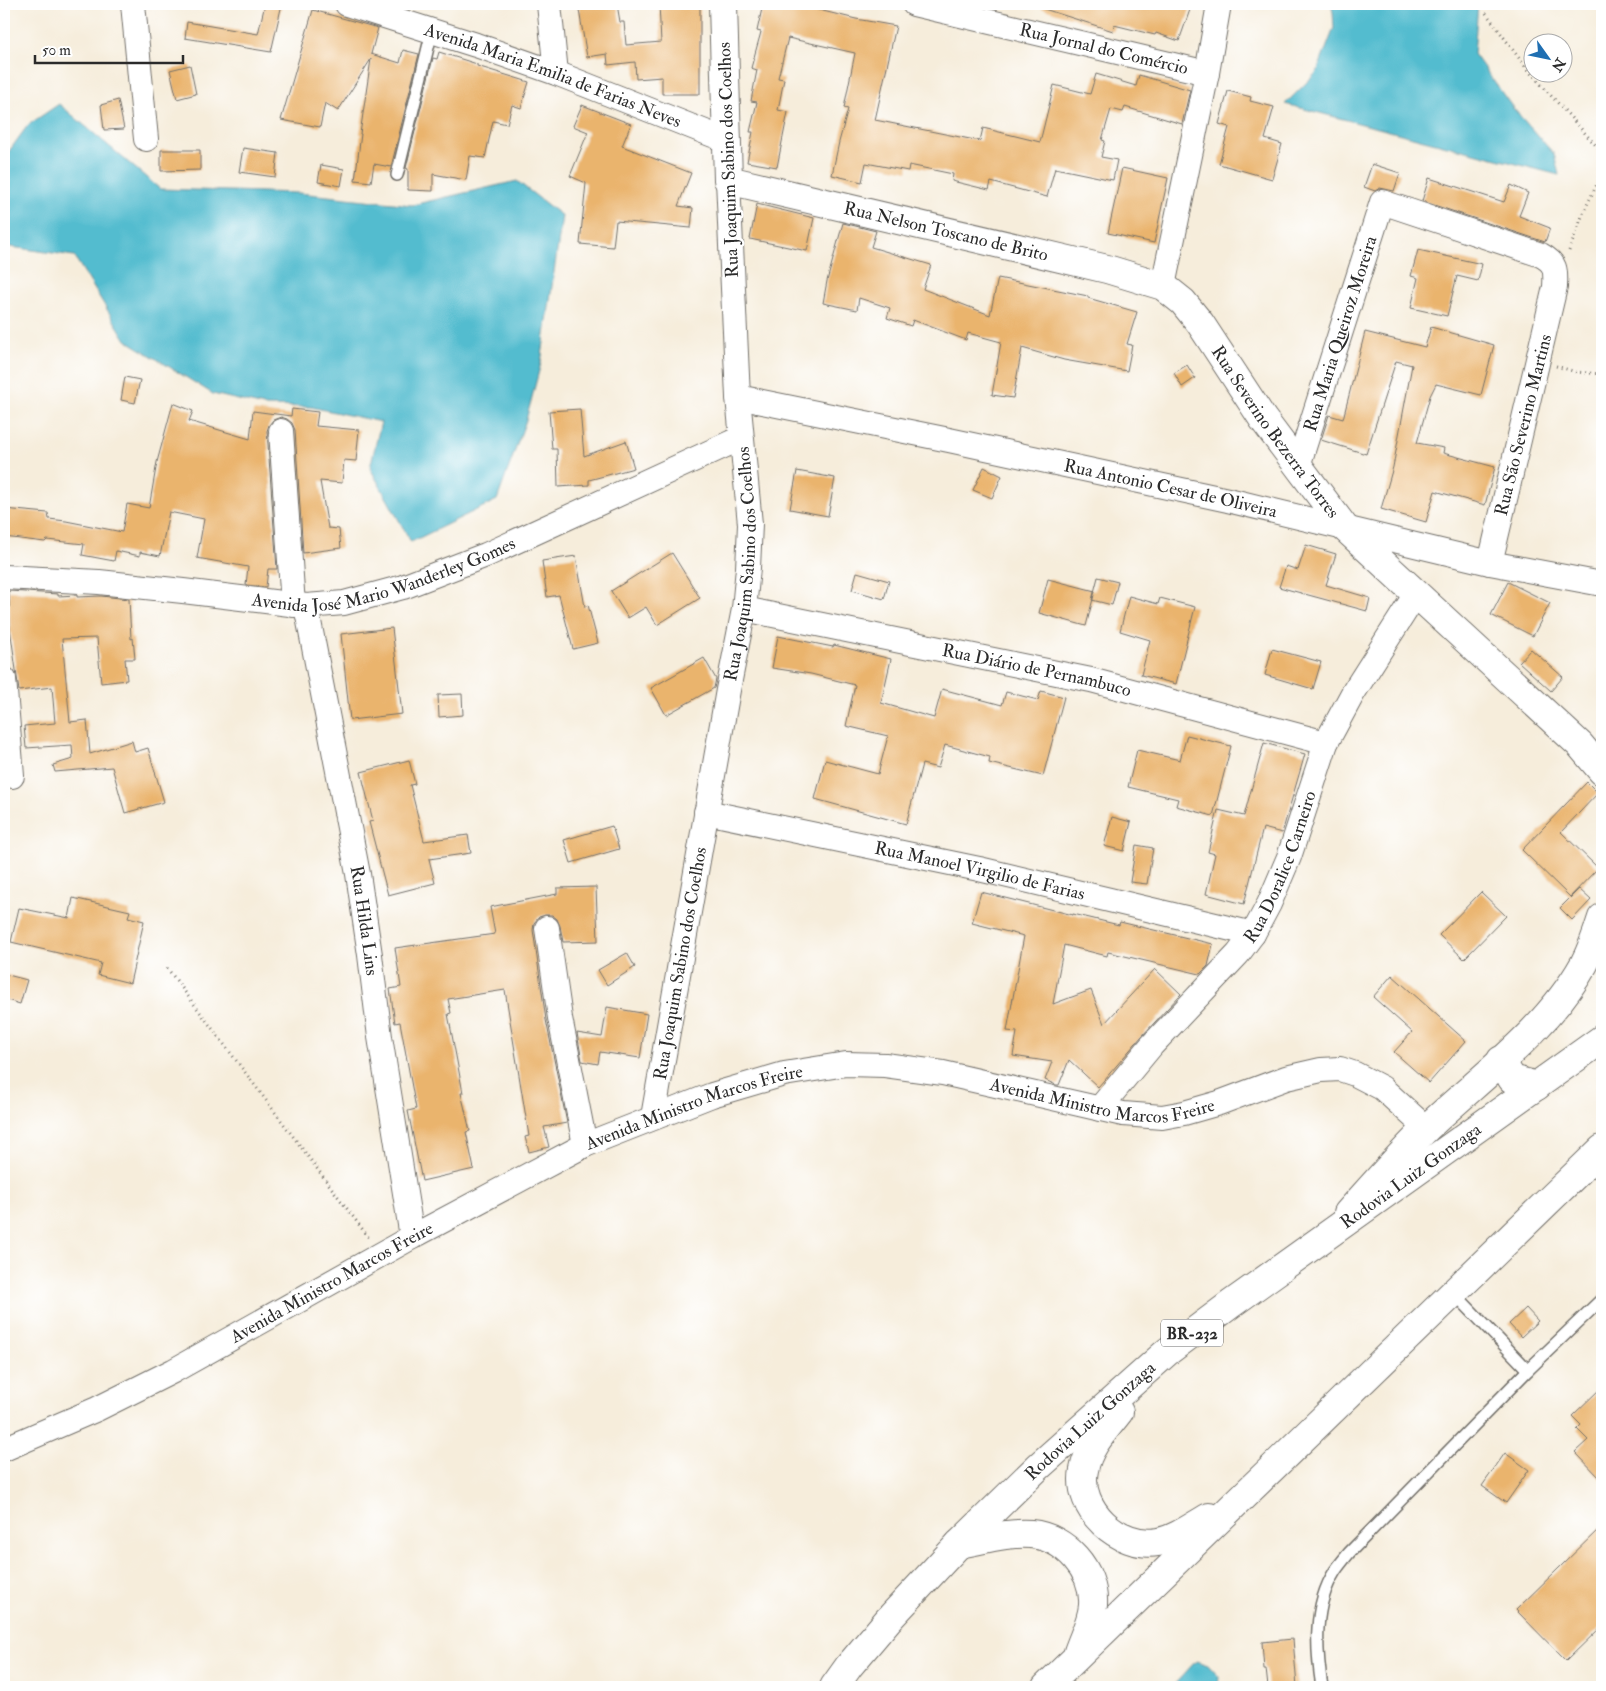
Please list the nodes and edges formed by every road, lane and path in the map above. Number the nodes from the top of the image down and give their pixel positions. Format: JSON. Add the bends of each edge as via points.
{"nodes":[{"id":1,"x":134,"y":4,"type":"edge"},
{"id":2,"x":346,"y":4,"type":"edge"},
{"id":3,"x":549,"y":4,"type":"edge"},
{"id":4,"x":723,"y":4,"type":"edge"},
{"id":5,"x":914,"y":4,"type":"edge"},
{"id":6,"x":1219,"y":4,"type":"edge"},
{"id":7,"x":985,"y":11,"type":"edge"},
{"id":8,"x":1486,"y":13,"type":"dead end"},
{"id":9,"x":432,"y":31,"type":"junction"},
{"id":10,"x":1207,"y":72,"type":"junction"},
{"id":11,"x":556,"y":73,"type":"junction"},
{"id":12,"x":146,"y":139,"type":"dead end"},
{"id":13,"x":728,"y":141,"type":"junction"},
{"id":14,"x":1602,"y":152,"type":"edge"},
{"id":15,"x":1602,"y":174,"type":"edge"},
{"id":16,"x":397,"y":175,"type":"dead end"},
{"id":17,"x":728,"y":180,"type":"junction"},
{"id":18,"x":1382,"y":202,"type":"joint"},
{"id":19,"x":1568,"y":253,"type":"dead end"},
{"id":20,"x":1163,"y":286,"type":"junction"},
{"id":21,"x":1539,"y":362,"type":"junction"},
{"id":22,"x":1602,"y":374,"type":"edge"},
{"id":23,"x":738,"y":397,"type":"junction"},
{"id":24,"x":281,"y":431,"type":"dead end"},
{"id":25,"x":741,"y":438,"type":"junction"},
{"id":26,"x":1298,"y":466,"type":"junction"},
{"id":27,"x":1344,"y":527,"type":"junction"},
{"id":28,"x":1490,"y":563,"type":"junction"},
{"id":29,"x":4,"y":577,"type":"edge"},
{"id":30,"x":1602,"y":584,"type":"edge"},
{"id":31,"x":1416,"y":594,"type":"junction"},
{"id":32,"x":299,"y":606,"type":"junction"},
{"id":33,"x":744,"y":609,"type":"junction"},
{"id":34,"x":4,"y":679,"type":"edge"},
{"id":35,"x":1326,"y":742,"type":"junction"},
{"id":36,"x":1602,"y":771,"type":"edge"},
{"id":37,"x":12,"y":776,"type":"dead end"},
{"id":38,"x":706,"y":812,"type":"junction"},
{"id":39,"x":1602,"y":918,"type":"edge"},
{"id":40,"x":546,"y":928,"type":"dead end"},
{"id":41,"x":1253,"y":934,"type":"junction"},
{"id":42,"x":167,"y":968,"type":"dead end"},
{"id":43,"x":1602,"y":1039,"type":"edge"},
{"id":44,"x":1501,"y":1060,"type":"junction"},
{"id":45,"x":1537,"y":1086,"type":"junction"},
{"id":46,"x":1100,"y":1109,"type":"junction"},
{"id":47,"x":653,"y":1118,"type":"junction"},
{"id":48,"x":1427,"y":1129,"type":"junction"},
{"id":49,"x":585,"y":1145,"type":"junction"},
{"id":50,"x":1602,"y":1149,"type":"edge"},
{"id":51,"x":1328,"y":1234,"type":"junction"},
{"id":52,"x":412,"y":1238,"type":"junction"},
{"id":53,"x":381,"y":1255,"type":"junction"},
{"id":54,"x":1454,"y":1293,"type":"junction"},
{"id":55,"x":1602,"y":1299,"type":"edge"},
{"id":56,"x":1167,"y":1352,"type":"junction"},
{"id":57,"x":1528,"y":1370,"type":"junction"},
{"id":58,"x":4,"y":1449,"type":"edge"},
{"id":59,"x":1245,"y":1495,"type":"junction"},
{"id":60,"x":960,"y":1544,"type":"junction"},
{"id":61,"x":1074,"y":1660,"type":"junction"},
{"id":62,"x":834,"y":1687,"type":"edge"},
{"id":63,"x":1046,"y":1687,"type":"edge"},
{"id":64,"x":1322,"y":1687,"type":"edge"}],
"edges":[{"from":1,"to":12,"type":"street"},
{"from":2,"to":9,"type":"street","name":"Avenida Maria Emilia de Farias Neves"},
{"from":3,"to":11,"type":"street"},
{"from":4,"to":13,"type":"main road","name":"Rua Joaquim Sabino dos Coelhos"},
{"from":5,"to":7,"type":"street","name":"Rua Jornal do Comércio"},
{"from":6,"to":10,"type":"street"},
{"from":7,"to":10,"type":"street","name":"Rua Jornal do Comércio"},
{"from":8,"to":14,"type":"path","via":[[1527,69]]},
{"from":9,"to":11,"type":"street","name":"Avenida Maria Emilia de Farias Neves"},
{"from":9,"to":16,"type":"lane"},
{"from":10,"to":20,"type":"street"},
{"from":11,"to":13,"type":"street","name":"Avenida Maria Emilia de Farias Neves"},
{"from":13,"to":17,"type":"main road","name":"Rua Joaquim Sabino dos Coelhos"},
{"from":15,"to":19,"type":"path"},
{"from":17,"to":20,"type":"main road","name":"Rua Nelson Toscano de Brito","via":[[1108,268]]},
{"from":17,"to":23,"type":"street","name":"Rua Joaquim Sabino dos Coelhos"},
{"from":18,"to":21,"type":"street","name":"Rua São Severino Martins","via":[[1534,252],[1552,262],[1555,287]]},
{"from":18,"to":26,"type":"street","name":"Rua Maria Queiroz Moreira"},
{"from":20,"to":26,"type":"main road","name":"Rua Severino Bezerra Torres","via":[[1183,302],[1200,323]]},
{"from":21,"to":22,"type":"path","via":[[1576,372]]},
{"from":21,"to":28,"type":"street","name":"Rua São Severino Martins"},
{"from":23,"to":25,"type":"street","name":"Rua Joaquim Sabino dos Coelhos"},
{"from":23,"to":27,"type":"street","name":"Rua Antonio Cesar de Oliveira"},
{"from":24,"to":32,"type":"street","name":"Rua Hilda Lins"},
{"from":25,"to":32,"type":"street","name":"Avenida José Mario Wanderley Gomes","via":[[495,551],[403,587],[344,603]]},
{"from":25,"to":33,"type":"street","name":"Rua Joaquim Sabino dos Coelhos","via":[[750,524]]},
{"from":26,"to":27,"type":"main road","name":"Rua Severino Bezerra Torres"},
{"from":27,"to":28,"type":"street","name":"Rua Antonio Cesar de Oliveira"},
{"from":27,"to":31,"type":"main road","name":"Rua Severino Bezerra Torres"},
{"from":28,"to":30,"type":"street","name":"Rua Antonio Cesar de Oliveira"},
{"from":29,"to":32,"type":"street","name":"Avenida José Mario Wanderley Gomes","via":[[183,591]]},
{"from":31,"to":35,"type":"street","name":"Rua Doralice Carneiro"},
{"from":31,"to":36,"type":"main road","name":"Rua Severino Bezerra Torres","via":[[1580,745]]},
{"from":32,"to":52,"type":"street","name":"Rua Hilda Lins","via":[[358,874]]},
{"from":33,"to":35,"type":"street","name":"Rua Diário de Pernambuco","via":[[1090,680]]},
{"from":33,"to":38,"type":"street","name":"Rua Joaquim Sabino dos Coelhos"},
{"from":34,"to":37,"type":"street"},
{"from":35,"to":41,"type":"street","name":"Rua Doralice Carneiro","via":[[1289,857]]},
{"from":38,"to":41,"type":"street","name":"Rua Manoel Virgilio de Farias","via":[[979,869]]},
{"from":38,"to":47,"type":"street","name":"Rua Joaquim Sabino dos Coelhos"},
{"from":39,"to":44,"type":"main road","via":[[1585,963],[1567,992],[1544,1020]]},
{"from":40,"to":49,"type":"street"},
{"from":41,"to":46,"type":"street","name":"Rua Doralice Carneiro","via":[[1232,961],[1152,1045]]},
{"from":42,"to":53,"type":"path"},
{"from":43,"to":45,"type":"main road","name":"Rodovia Luiz Gonzaga","number":"BR-232"},
{"from":44,"to":45,"type":"main road","via":[[1512,1079]]},
{"from":44,"to":48,"type":"main road"},
{"from":45,"to":51,"type":"main road","name":"Rodovia Luiz Gonzaga","number":"BR-232"},
{"from":46,"to":47,"type":"street","name":"Avenida Ministro Marcos Freire","via":[[943,1073],[885,1065],[846,1064],[784,1074],[712,1095]]},
{"from":46,"to":48,"type":"street","name":"Avenida Ministro Marcos Freire","via":[[1162,1117],[1219,1103],[1286,1078],[1320,1070],[1340,1070],[1382,1088]]},
{"from":47,"to":49,"type":"street","name":"Avenida Ministro Marcos Freire"},
{"from":48,"to":51,"type":"main road"},
{"from":49,"to":52,"type":"street","name":"Avenida Ministro Marcos Freire"},
{"from":50,"to":54,"type":"main road"},
{"from":51,"to":56,"type":"main road","name":"Rodovia Luiz Gonzaga","number":"BR-232"},
{"from":52,"to":53,"type":"street","name":"Avenida Ministro Marcos Freire"},
{"from":53,"to":58,"type":"street","name":"Avenida Ministro Marcos Freire","via":[[173,1371],[97,1409]]},
{"from":54,"to":57,"type":"lane"},
{"from":54,"to":59,"type":"main road"},
{"from":55,"to":57,"type":"lane"},
{"from":56,"to":59,"type":"main road","via":[[1092,1446],[1083,1472],[1091,1508],[1120,1535],[1142,1542],[1159,1542],[1181,1533]]},
{"from":56,"to":60,"type":"main road","name":"Rodovia Luiz Gonzaga","number":"BR-232","via":[[1038,1467]]},
{"from":57,"to":64,"type":"lane","via":[[1334,1572],[1317,1624]]},
{"from":59,"to":61,"type":"main road"},
{"from":60,"to":61,"type":"main road","via":[[1030,1534],[1065,1547],[1079,1560],[1092,1587],[1093,1604]]},
{"from":60,"to":62,"type":"main road","name":"Rodovia Luiz Gonzaga","number":"BR-232","via":[[888,1620]]},
{"from":61,"to":63,"type":"main road"}]}
